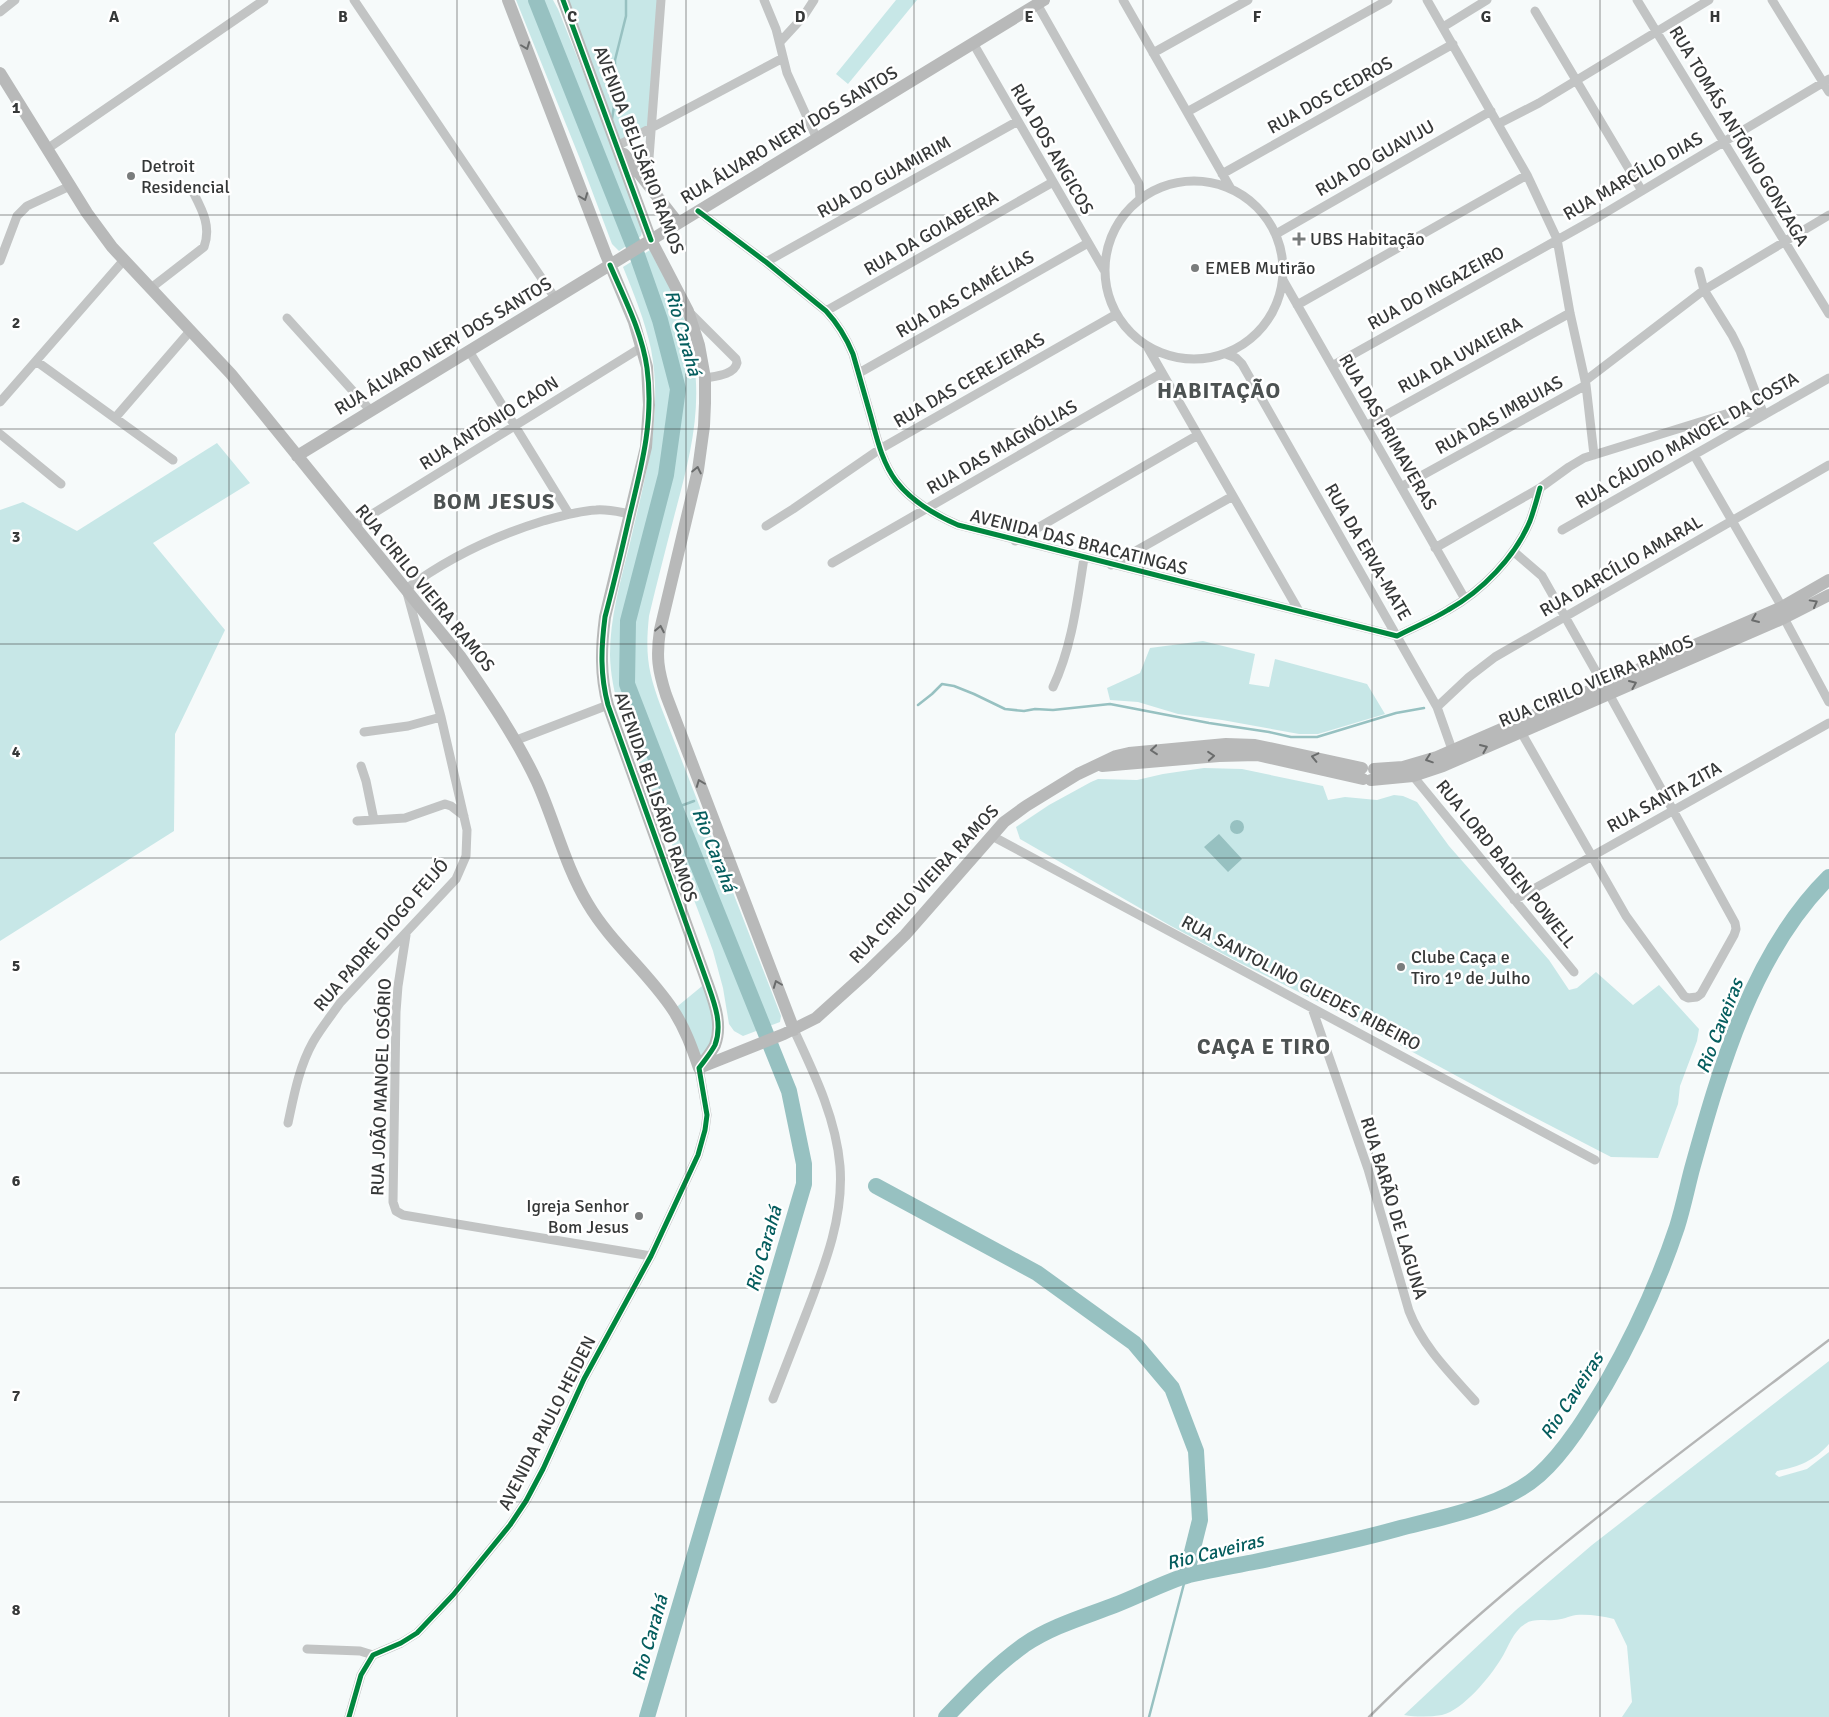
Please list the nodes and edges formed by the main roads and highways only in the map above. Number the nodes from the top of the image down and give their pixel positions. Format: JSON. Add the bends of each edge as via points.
{"nodes":[{"id":1,"x":508,"y":0,"type":"edge"},
{"id":2,"x":563,"y":0,"type":"edge"},
{"id":3,"x":1041,"y":2,"type":"edge"},
{"id":4,"x":0,"y":73,"type":"edge"},
{"id":5,"x":617,"y":146,"type":"junction"},
{"id":6,"x":678,"y":223,"type":"junction"},
{"id":7,"x":649,"y":241,"type":"junction"},
{"id":8,"x":610,"y":265,"type":"junction"},
{"id":9,"x":297,"y":456,"type":"junction"},
{"id":10,"x":1829,"y":580,"type":"edge"},
{"id":11,"x":1829,"y":595,"type":"edge"},
{"id":12,"x":1783,"y":613,"type":"junction"},
{"id":13,"x":1606,"y":689,"type":"junction"},
{"id":14,"x":1454,"y":755,"type":"junction"},
{"id":15,"x":1368,"y":774,"type":"junction"},
{"id":16,"x":789,"y":1032,"type":"junction"},
{"id":17,"x":699,"y":1068,"type":"junction"}],
"edges":[{"from":1,"to":8,"type":"main road","name":"AVENIDA BELISÁRIO RAMOS","one_way":true},
{"from":2,"to":5,"type":"main road","name":"AVENIDA BELISÁRIO RAMOS"},
{"from":3,"to":6,"type":"main road","name":"RUA ÁLVARO NERY DOS SANTOS"},
{"from":4,"to":9,"type":"main road","name":"RUA CIRILO VIEIRA RAMOS","via":[[98,229],[231,374]]},
{"from":5,"to":6,"type":"main road"},
{"from":5,"to":7,"type":"main road","name":"AVENIDA BELISÁRIO RAMOS"},
{"from":6,"to":7,"type":"main road","name":"RUA ÁLVARO NERY DOS SANTOS"},
{"from":7,"to":8,"type":"main road","name":"RUA ÁLVARO NERY DOS SANTOS"},
{"from":16,"to":7,"type":"main road","name":"AVENIDA BELISÁRIO RAMOS","one_way":true,"via":[[659,672],[660,630],[702,446],[705,378],[688,312]]},
{"from":8,"to":9,"type":"main road","name":"RUA ÁLVARO NERY DOS SANTOS"},
{"from":8,"to":17,"type":"main road","name":"AVENIDA BELISÁRIO RAMOS","via":[[642,347],[648,385],[649,425],[643,463],[605,618],[601,665],[608,705],[717,1014],[717,1038]]},
{"from":9,"to":17,"type":"main road","name":"RUA CIRILO VIEIRA RAMOS","via":[[460,656],[536,779],[588,903],[673,1010],[691,1044]]},
{"from":10,"to":12,"type":"main road","name":"RUA CIRILO VIEIRA RAMOS"},
{"from":12,"to":11,"type":"main road","name":"RUA CIRILO VIEIRA RAMOS","one_way":true},
{"from":12,"to":13,"type":"main road","name":"RUA CIRILO VIEIRA RAMOS"},
{"from":13,"to":14,"type":"main road","name":"RUA CIRILO VIEIRA RAMOS"},
{"from":14,"to":13,"type":"main road","name":"RUA CIRILO VIEIRA RAMOS","one_way":true,"via":[[1521,732]]},
{"from":14,"to":15,"type":"main road","name":"RUA CIRILO VIEIRA RAMOS","one_way":true},
{"from":14,"to":15,"type":"main road","name":"RUA CIRILO VIEIRA RAMOS","via":[[1413,776]]},
{"from":15,"to":16,"type":"main road","name":"RUA CIRILO VIEIRA RAMOS","via":[[1251,755],[1092,766],[1004,822],[886,954],[823,1012]]},
{"from":16,"to":17,"type":"main road","name":"RUA CIRILO VIEIRA RAMOS"}]}
